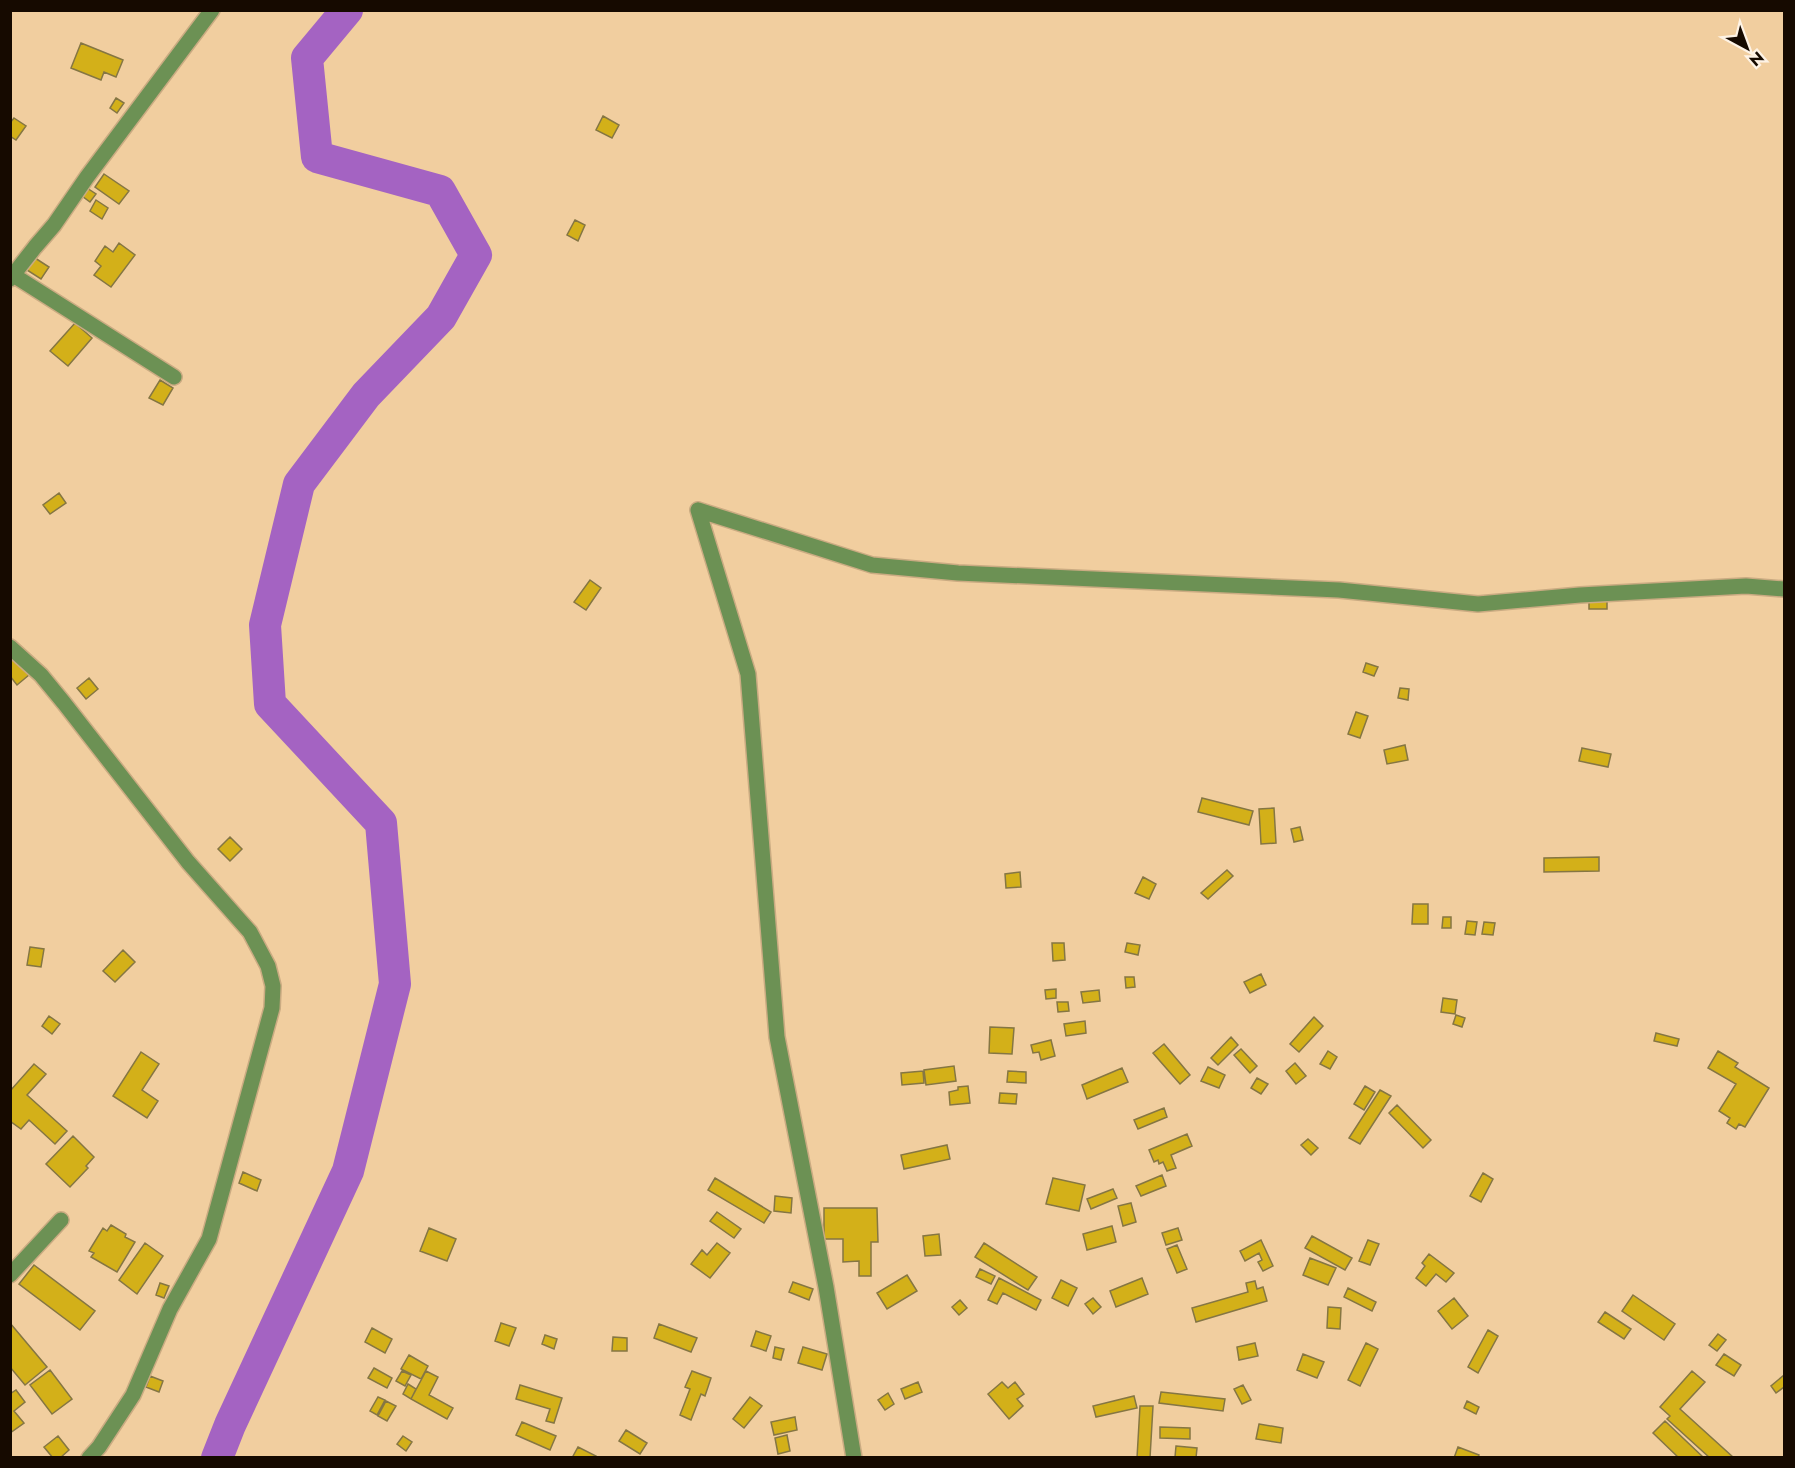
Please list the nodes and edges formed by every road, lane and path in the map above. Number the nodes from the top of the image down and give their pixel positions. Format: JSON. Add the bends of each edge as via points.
{"nodes":[{"id":1,"x":212,"y":10,"type":"edge"},
{"id":2,"x":12,"y":275,"type":"edge"},
{"id":3,"x":174,"y":377,"type":"dead end"},
{"id":4,"x":1785,"y":589,"type":"edge"},
{"id":5,"x":10,"y":647,"type":"edge"},
{"id":6,"x":61,"y":1220,"type":"dead end"},
{"id":7,"x":10,"y":1275,"type":"edge"},
{"id":8,"x":89,"y":1458,"type":"edge"},
{"id":9,"x":854,"y":1458,"type":"edge"}],
"edges":[{"from":1,"to":2,"type":"street","via":[[54,225]]},
{"from":2,"to":3,"type":"street"},
{"from":4,"to":9,"type":"street","via":[[1746,586],[1478,604],[1339,590],[958,573],[872,565],[698,510],[748,674],[777,1037],[826,1287]]},
{"from":5,"to":8,"type":"street","via":[[41,675],[188,862],[250,932],[268,966],[273,986],[272,1008],[209,1239],[170,1309],[133,1395]]},
{"from":6,"to":7,"type":"street"}]}
